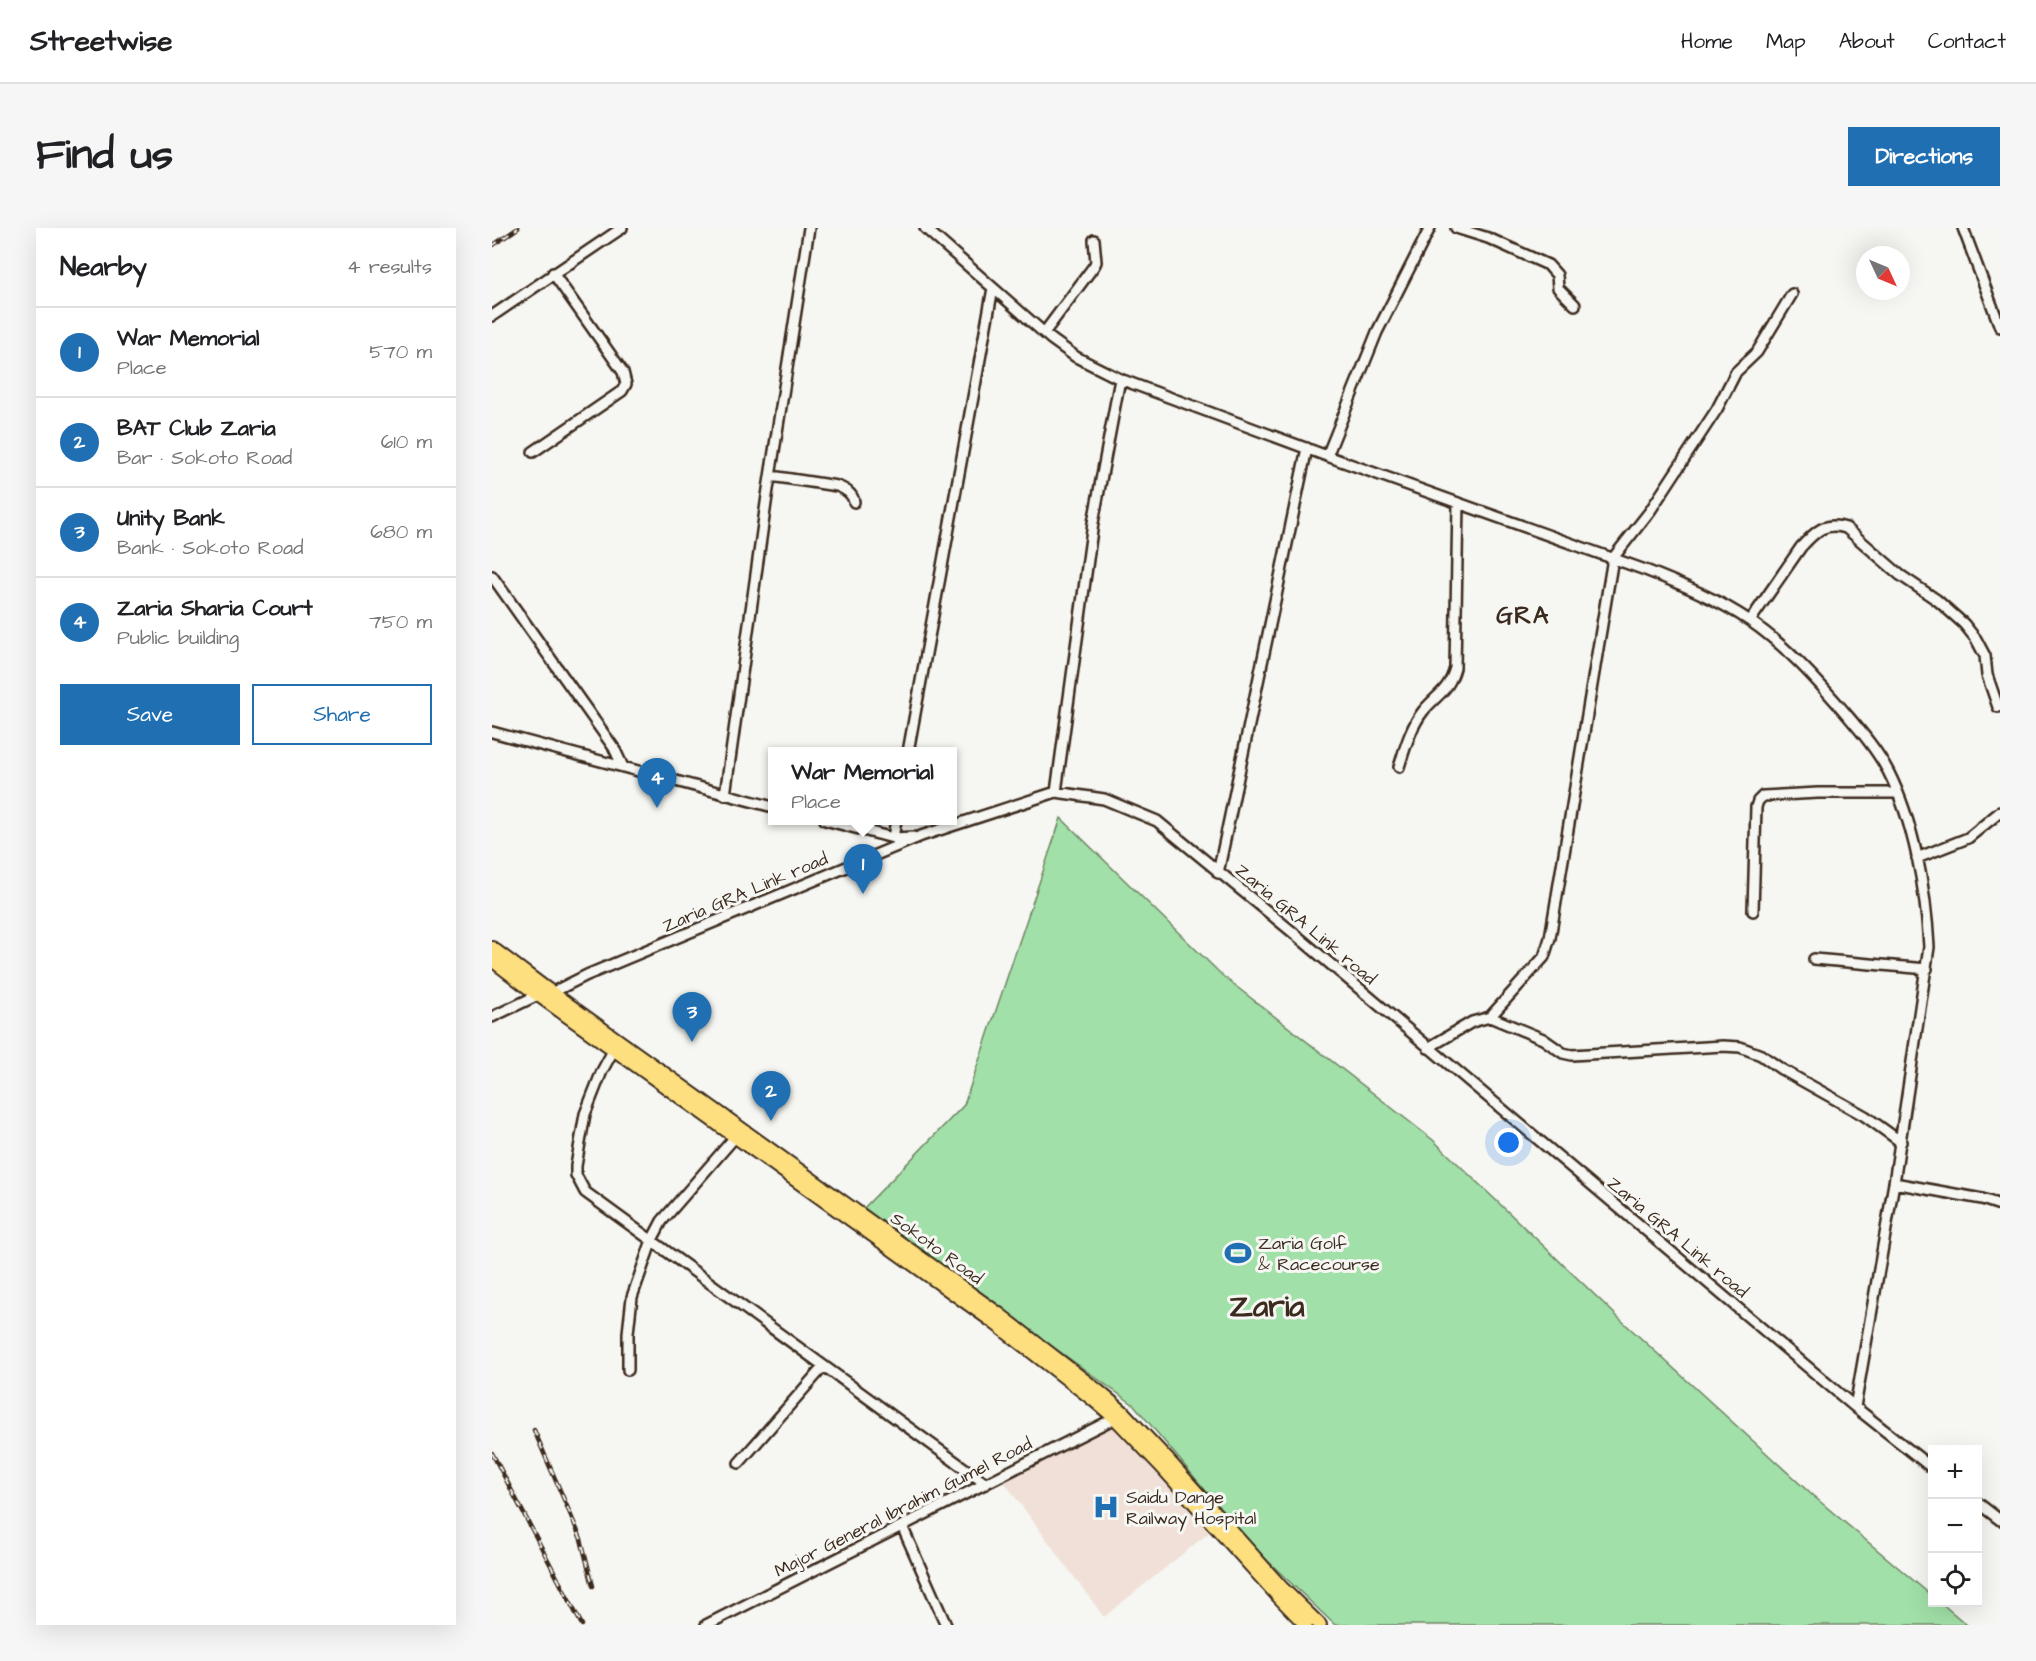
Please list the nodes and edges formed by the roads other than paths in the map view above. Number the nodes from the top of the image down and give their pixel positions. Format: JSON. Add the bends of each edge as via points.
{"nodes":[{"id":1,"x":622,"y":228,"type":"edge"},
{"id":2,"x":809,"y":228,"type":"edge"},
{"id":3,"x":925,"y":228,"type":"edge"},
{"id":4,"x":1430,"y":228,"type":"edge"},
{"id":5,"x":1456,"y":228,"type":"edge"},
{"id":6,"x":1963,"y":228,"type":"edge"},
{"id":7,"x":1094,"y":240,"type":"dead end"},
{"id":8,"x":553,"y":273,"type":"junction"},
{"id":9,"x":993,"y":288,"type":"junction"},
{"id":10,"x":1792,"y":294,"type":"dead end"},
{"id":11,"x":1575,"y":305,"type":"dead end"},
{"id":12,"x":492,"y":315,"type":"edge"},
{"id":13,"x":2000,"y":327,"type":"edge"},
{"id":14,"x":1044,"y":333,"type":"junction"},
{"id":15,"x":1120,"y":379,"type":"junction"},
{"id":16,"x":1307,"y":448,"type":"junction"},
{"id":17,"x":533,"y":452,"type":"dead end"},
{"id":18,"x":1327,"y":456,"type":"junction"},
{"id":19,"x":771,"y":476,"type":"junction"},
{"id":20,"x":854,"y":502,"type":"dead end"},
{"id":21,"x":1458,"y":503,"type":"junction"},
{"id":22,"x":1613,"y":558,"type":"junction"},
{"id":23,"x":492,"y":576,"type":"edge"},
{"id":24,"x":1750,"y":621,"type":"junction"},
{"id":25,"x":1998,"y":707,"type":"dead end"},
{"id":26,"x":492,"y":732,"type":"edge"},
{"id":27,"x":909,"y":747,"type":"edge"},
{"id":28,"x":623,"y":766,"type":"junction"},
{"id":29,"x":1399,"y":767,"type":"dead end"},
{"id":30,"x":1056,"y":792,"type":"junction"},
{"id":31,"x":1896,"y":793,"type":"junction"},
{"id":32,"x":725,"y":795,"type":"junction"},
{"id":33,"x":768,"y":806,"type":"edge"},
{"id":34,"x":2000,"y":812,"type":"edge"},
{"id":35,"x":957,"y":824,"type":"edge"},
{"id":36,"x":844,"y":825,"type":"edge"},
{"id":37,"x":895,"y":825,"type":"edge"},
{"id":38,"x":955,"y":825,"type":"edge"},
{"id":39,"x":921,"y":836,"type":"junction"},
{"id":40,"x":893,"y":838,"type":"junction"},
{"id":41,"x":1917,"y":858,"type":"junction"},
{"id":42,"x":1218,"y":873,"type":"junction"},
{"id":43,"x":1753,"y":911,"type":"dead end"},
{"id":44,"x":492,"y":948,"type":"edge"},
{"id":45,"x":1814,"y":959,"type":"dead end"},
{"id":46,"x":492,"y":960,"type":"edge"},
{"id":47,"x":1927,"y":969,"type":"junction"},
{"id":48,"x":551,"y":993,"type":"junction"},
{"id":49,"x":538,"y":995,"type":"junction"},
{"id":50,"x":492,"y":1017,"type":"edge"},
{"id":51,"x":1490,"y":1017,"type":"junction"},
{"id":52,"x":1428,"y":1048,"type":"junction"},
{"id":53,"x":614,"y":1049,"type":"junction"},
{"id":54,"x":735,"y":1137,"type":"junction"},
{"id":55,"x":1901,"y":1142,"type":"junction"},
{"id":56,"x":1894,"y":1183,"type":"junction"},
{"id":57,"x":2000,"y":1205,"type":"edge"},
{"id":58,"x":652,"y":1240,"type":"junction"},
{"id":59,"x":824,"y":1366,"type":"junction"},
{"id":60,"x":628,"y":1370,"type":"dead end"},
{"id":61,"x":1855,"y":1407,"type":"junction"},
{"id":62,"x":1115,"y":1418,"type":"junction"},
{"id":63,"x":739,"y":1463,"type":"dead end"},
{"id":64,"x":1928,"y":1465,"type":"edge"},
{"id":65,"x":986,"y":1484,"type":"junction"},
{"id":66,"x":1982,"y":1507,"type":"edge"},
{"id":67,"x":2000,"y":1520,"type":"edge"},
{"id":68,"x":902,"y":1527,"type":"junction"},
{"id":69,"x":706,"y":1625,"type":"edge"},
{"id":70,"x":946,"y":1625,"type":"edge"},
{"id":71,"x":1306,"y":1625,"type":"edge"},
{"id":72,"x":1320,"y":1625,"type":"edge"}],
"edges":[{"from":1,"to":8,"type":"street"},
{"from":2,"to":19,"type":"street"},
{"from":3,"to":9,"type":"street"},
{"from":4,"to":18,"type":"street","via":[[1377,332]]},
{"from":5,"to":11,"type":"street","via":[[1548,266],[1557,275],[1558,288]]},
{"from":6,"to":13,"type":"street"},
{"from":7,"to":14,"type":"street","via":[[1094,266]]},
{"from":8,"to":12,"type":"street"},
{"from":8,"to":17,"type":"street","via":[[623,372],[626,384],[622,391]]},
{"from":9,"to":14,"type":"street"},
{"from":9,"to":27,"type":"street"},
{"from":10,"to":22,"type":"street","via":[[1757,352],[1736,372],[1717,409],[1650,511]]},
{"from":14,"to":15,"type":"street","via":[[1076,357]]},
{"from":15,"to":16,"type":"street"},
{"from":15,"to":30,"type":"street","via":[[1093,523]]},
{"from":16,"to":18,"type":"street"},
{"from":16,"to":42,"type":"street"},
{"from":18,"to":21,"type":"street"},
{"from":19,"to":20,"type":"street","via":[[837,486],[847,491]]},
{"from":19,"to":32,"type":"street"},
{"from":21,"to":22,"type":"street"},
{"from":21,"to":29,"type":"street","via":[[1455,668],[1447,689],[1416,723]]},
{"from":22,"to":24,"type":"street","via":[[1696,591]]},
{"from":22,"to":51,"type":"street","via":[[1550,938],[1544,957]]},
{"from":23,"to":28,"type":"street"},
{"from":24,"to":25,"type":"street","via":[[1801,547],[1819,531],[1835,524],[1846,528],[1964,624],[1985,656]]},
{"from":24,"to":31,"type":"street","via":[[1815,678],[1860,731],[1888,770]]},
{"from":26,"to":28,"type":"street"},
{"from":28,"to":32,"type":"street"},
{"from":30,"to":35,"type":"street","name":"Zaria GRA Link road"},
{"from":30,"to":42,"type":"street","name":"Zaria GRA Link road","via":[[1104,799],[1157,821]]},
{"from":31,"to":41,"type":"street"},
{"from":31,"to":43,"type":"street","via":[[1760,798],[1756,807]]},
{"from":32,"to":33,"type":"street"},
{"from":34,"to":41,"type":"street","via":[[1968,838]]},
{"from":36,"to":40,"type":"street"},
{"from":37,"to":40,"type":"street"},
{"from":38,"to":39,"type":"street","name":"Zaria GRA Link road"},
{"from":39,"to":40,"type":"street"},
{"from":39,"to":48,"type":"street","name":"Zaria GRA Link road"},
{"from":41,"to":47,"type":"street","via":[[1928,925]]},
{"from":42,"to":52,"type":"street","name":"Zaria GRA Link road"},
{"from":44,"to":48,"type":"main road","name":"Sokoto Road"},
{"from":45,"to":47,"type":"street"},
{"from":46,"to":49,"type":"main road","name":"Sokoto Road"},
{"from":47,"to":55,"type":"street"},
{"from":48,"to":72,"type":"main road","name":"Sokoto Road","via":[[999,1314],[1097,1390],[1122,1411]]},
{"from":49,"to":50,"type":"street"},
{"from":49,"to":53,"type":"main road","name":"Sokoto Road"},
{"from":51,"to":52,"type":"street","via":[[1472,1022]]},
{"from":51,"to":55,"type":"street","via":[[1572,1055],[1740,1047],[1761,1054]]},
{"from":52,"to":61,"type":"street","name":"Zaria GRA Link road"},
{"from":53,"to":54,"type":"main road","name":"Sokoto Road"},
{"from":53,"to":58,"type":"street","via":[[585,1114],[576,1175],[585,1192]]},
{"from":54,"to":58,"type":"street","via":[[662,1221]]},
{"from":54,"to":62,"type":"main road","name":"Sokoto Road","via":[[992,1321]]},
{"from":55,"to":56,"type":"street"},
{"from":56,"to":57,"type":"street"},
{"from":56,"to":61,"type":"street"},
{"from":58,"to":59,"type":"street"},
{"from":58,"to":60,"type":"street","via":[[632,1297]]},
{"from":59,"to":63,"type":"street"},
{"from":59,"to":65,"type":"street"},
{"from":61,"to":64,"type":"street","name":"Zaria GRA Link road"},
{"from":62,"to":65,"type":"street","name":"Major General Ibrahim Gumel Road"},
{"from":62,"to":71,"type":"main road","name":"Sokoto Road"},
{"from":65,"to":68,"type":"street","name":"Major General Ibrahim Gumel Road"},
{"from":66,"to":67,"type":"street"},
{"from":68,"to":69,"type":"street","name":"Major General Ibrahim Gumel Road"},
{"from":68,"to":70,"type":"street"}]}
